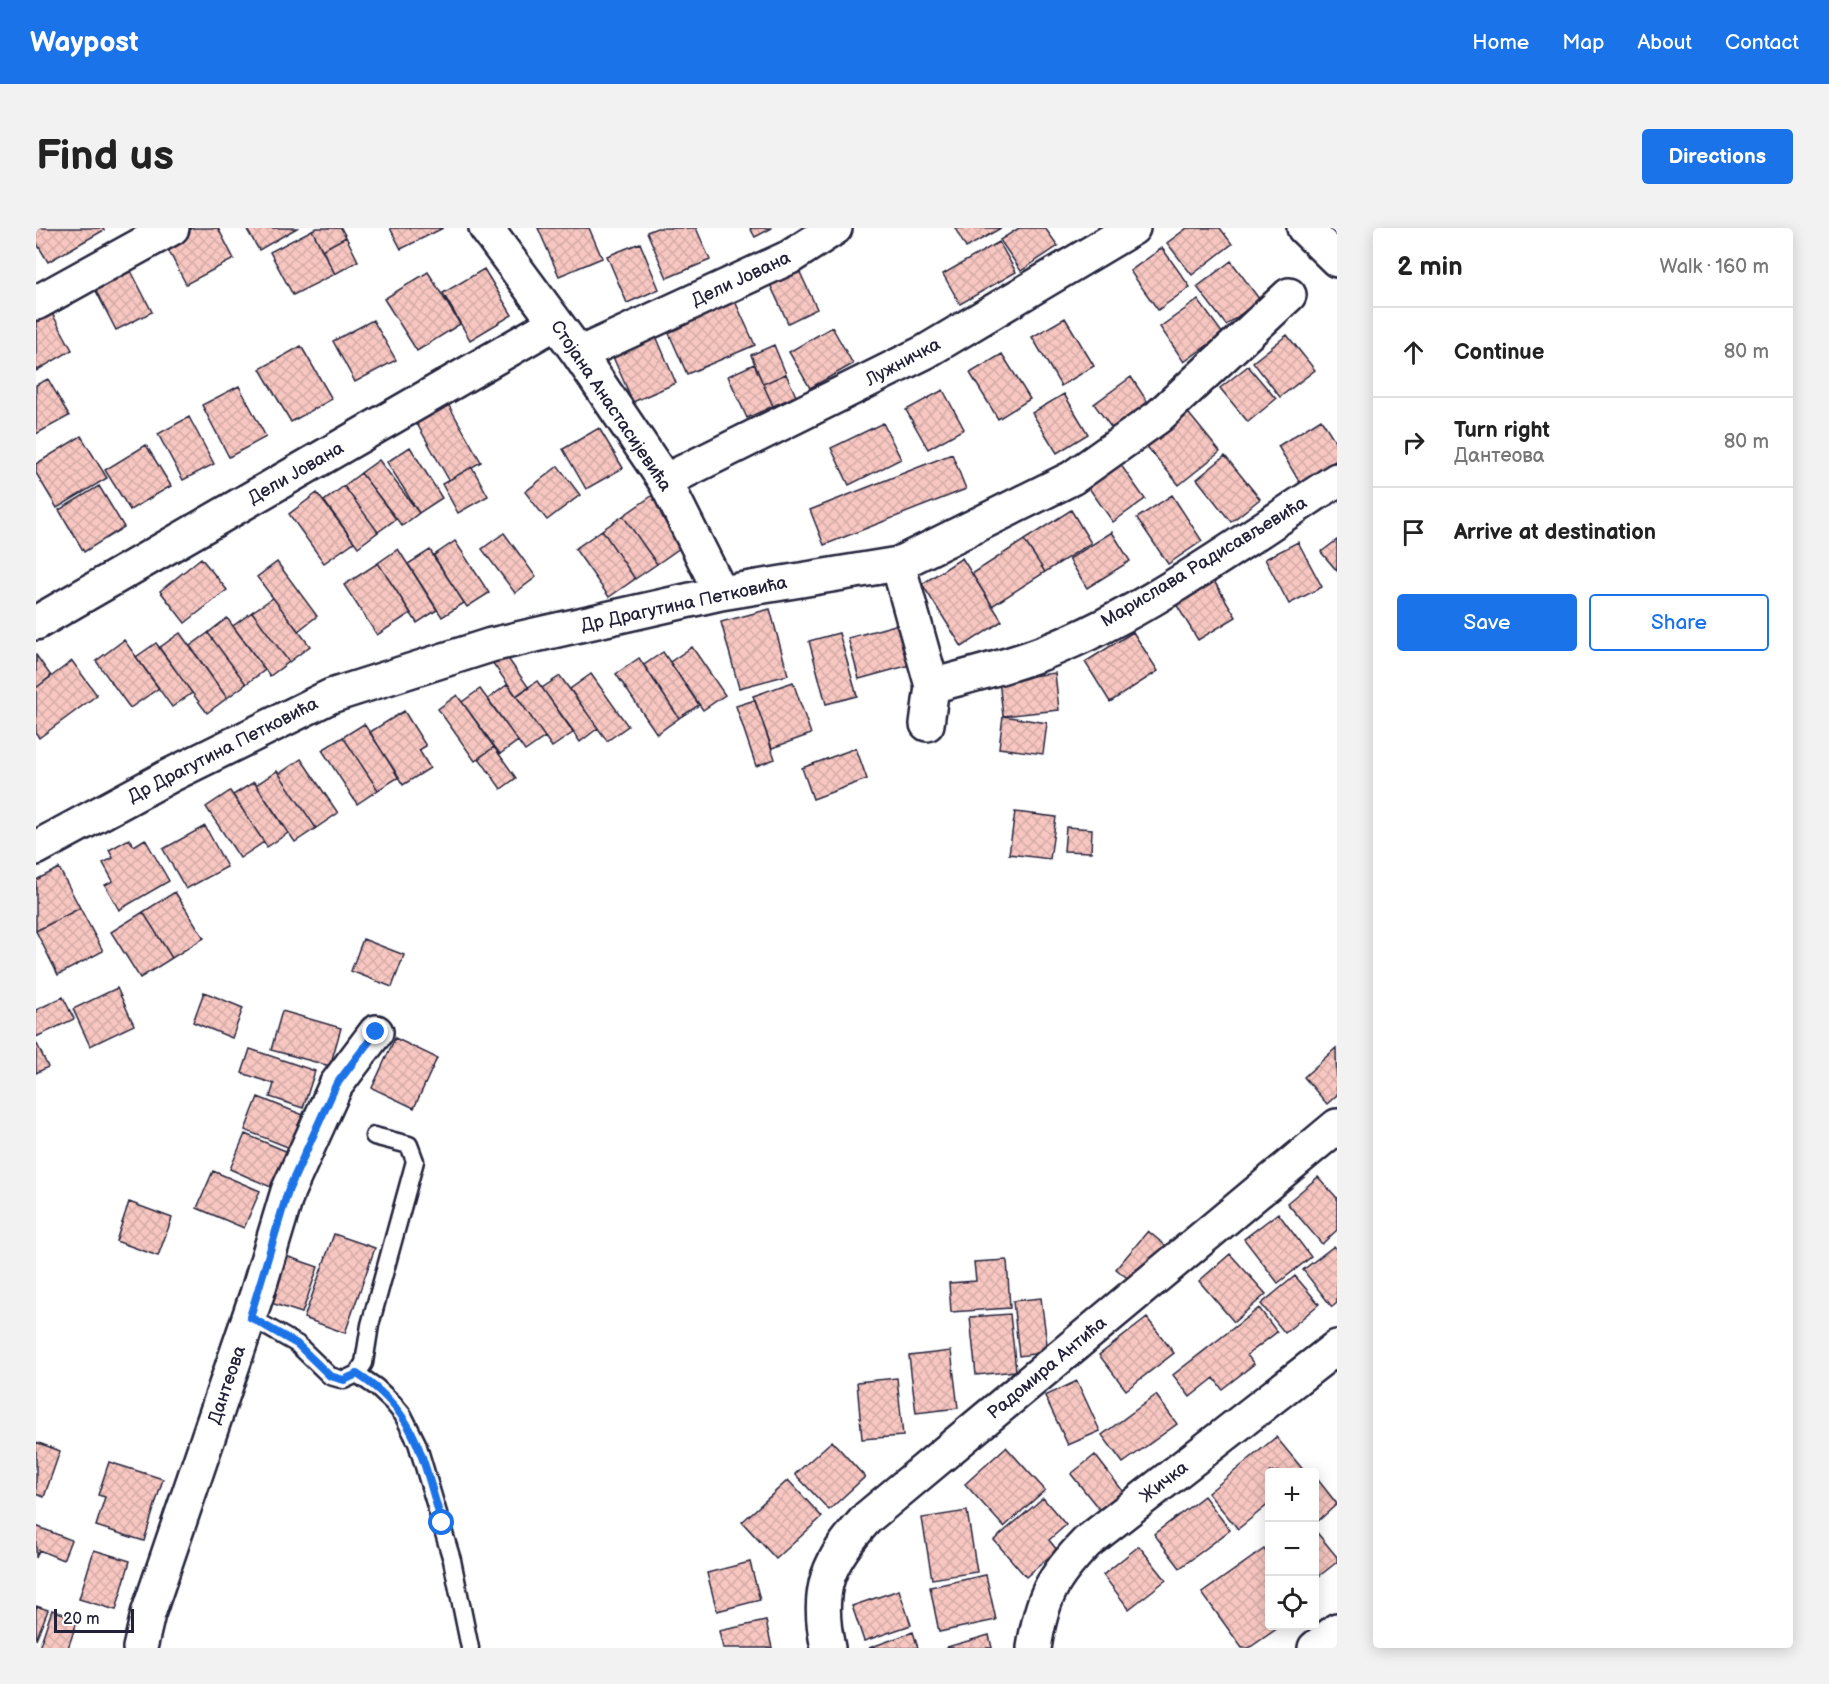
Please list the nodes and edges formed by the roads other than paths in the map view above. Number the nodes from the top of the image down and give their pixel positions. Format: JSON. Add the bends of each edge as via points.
{"nodes":[{"id":1,"x":172,"y":228,"type":"edge"},
{"id":2,"x":835,"y":228,"type":"edge"},
{"id":3,"x":1133,"y":228,"type":"edge"},
{"id":4,"x":1304,"y":228,"type":"edge"},
{"id":5,"x":489,"y":229,"type":"edge"},
{"id":6,"x":1337,"y":260,"type":"edge"},
{"id":7,"x":1289,"y":295,"type":"dead end"},
{"id":8,"x":36,"y":303,"type":"edge"},
{"id":9,"x":555,"y":323,"type":"junction"},
{"id":10,"x":579,"y":354,"type":"junction"},
{"id":11,"x":1337,"y":480,"type":"edge"},
{"id":12,"x":665,"y":481,"type":"junction"},
{"id":13,"x":898,"y":564,"type":"junction"},
{"id":14,"x":721,"y":593,"type":"junction"},
{"id":15,"x":36,"y":623,"type":"edge"},
{"id":16,"x":932,"y":686,"type":"junction"},
{"id":17,"x":927,"y":724,"type":"dead end"},
{"id":18,"x":36,"y":848,"type":"edge"},
{"id":19,"x":376,"y":1032,"type":"dead end"},
{"id":20,"x":1337,"y":1126,"type":"edge"},
{"id":21,"x":374,"y":1136,"type":"dead end"},
{"id":22,"x":250,"y":1317,"type":"junction"},
{"id":23,"x":1337,"y":1347,"type":"edge"},
{"id":24,"x":357,"y":1374,"type":"junction"},
{"id":25,"x":1337,"y":1630,"type":"edge"},
{"id":26,"x":140,"y":1648,"type":"edge"},
{"id":27,"x":470,"y":1648,"type":"edge"},
{"id":28,"x":828,"y":1648,"type":"edge"},
{"id":29,"x":1034,"y":1648,"type":"edge"},
{"id":30,"x":1315,"y":1648,"type":"edge"}],
"edges":[{"from":1,"to":8,"type":"street"},
{"from":2,"to":10,"type":"street","name":"Дели Јована","via":[[790,257]]},
{"from":3,"to":12,"type":"street","name":"Лужничка","via":[[925,352]]},
{"from":4,"to":6,"type":"street"},
{"from":5,"to":9,"type":"street","name":"Стојана Анастасијевића"},
{"from":7,"to":13,"type":"street","name":"Др Драгутина Петковића","via":[[1158,417],[1072,478]]},
{"from":9,"to":10,"type":"street","name":"Стојана Анастасијевића"},
{"from":9,"to":15,"type":"street","name":"Дели Јована"},
{"from":10,"to":12,"type":"street","name":"Стојана Анастасијевића"},
{"from":11,"to":16,"type":"street","name":"Марислава Радисављевића","via":[[1156,596],[1096,628],[1029,658]]},
{"from":12,"to":14,"type":"street","name":"Стојана Анастасијевића"},
{"from":13,"to":14,"type":"street","name":"Др Драгутина Петковића"},
{"from":13,"to":16,"type":"street"},
{"from":14,"to":18,"type":"street","name":"Др Драгутина Петковића","via":[[491,645],[331,696],[171,775]]},
{"from":16,"to":17,"type":"street"},
{"from":19,"to":22,"type":"street","name":"Дантеова","via":[[336,1085],[293,1180]]},
{"from":20,"to":28,"type":"street","name":"Радомира Антића","via":[[868,1517],[844,1544],[828,1576],[822,1617]]},
{"from":21,"to":24,"type":"lane","via":[[409,1145],[415,1161],[370,1325],[364,1363]]},
{"from":22,"to":24,"type":"lane","via":[[297,1344],[330,1376],[344,1380]]},
{"from":22,"to":26,"type":"street","name":"Дантеова","via":[[147,1614]]},
{"from":23,"to":29,"type":"street","name":"Жичка","via":[[1087,1542],[1059,1571],[1040,1610]]},
{"from":24,"to":27,"type":"lane","via":[[393,1402],[417,1443],[452,1560]]},
{"from":25,"to":30,"type":"street"}]}
